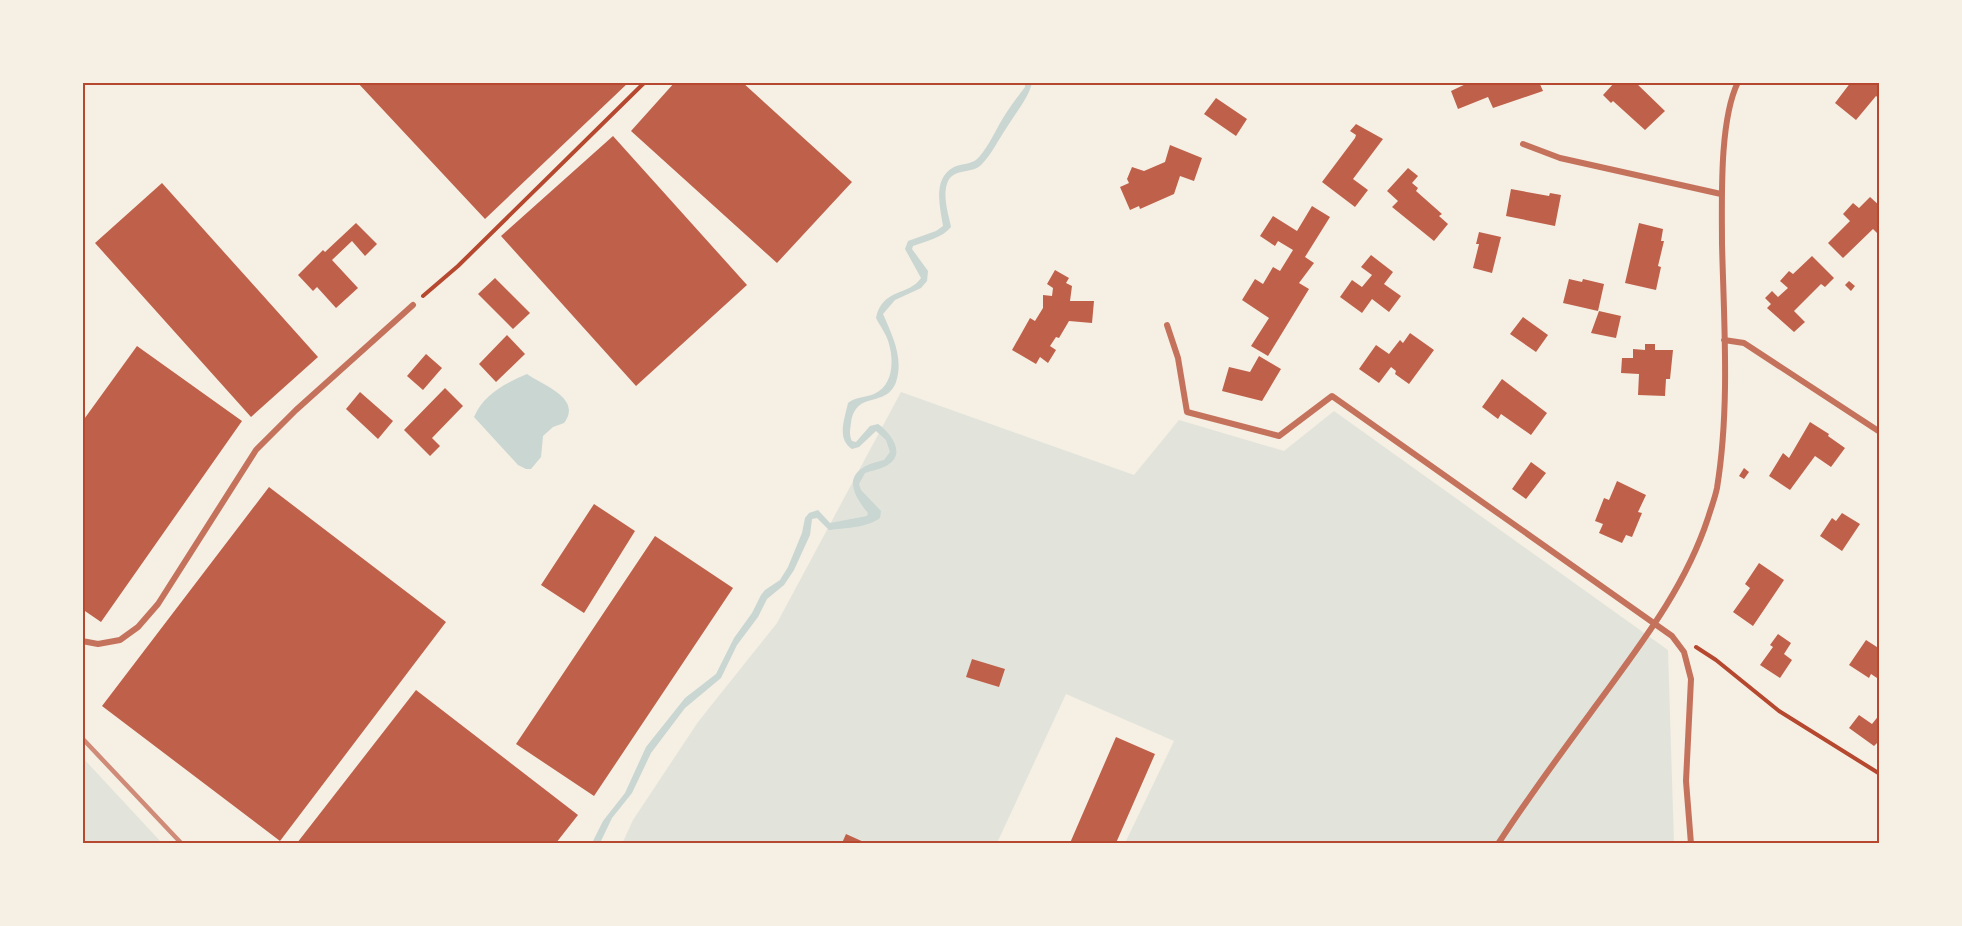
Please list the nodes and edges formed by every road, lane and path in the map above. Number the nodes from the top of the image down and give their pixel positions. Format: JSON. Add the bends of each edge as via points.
{"nodes":[{"id":1,"x":645,"y":82,"type":"edge"},
{"id":2,"x":1728,"y":82,"type":"edge"},
{"id":3,"x":1737,"y":85,"type":"edge"},
{"id":4,"x":1523,"y":144,"type":"dead end"},
{"id":5,"x":1722,"y":194,"type":"junction"},
{"id":6,"x":413,"y":305,"type":"joint"},
{"id":7,"x":1167,"y":326,"type":"dead end"},
{"id":8,"x":1724,"y":340,"type":"junction"},
{"id":9,"x":1880,"y":432,"type":"edge"},
{"id":10,"x":1656,"y":625,"type":"junction"},
{"id":11,"x":82,"y":641,"type":"edge"},
{"id":12,"x":1678,"y":643,"type":"junction"},
{"id":13,"x":1880,"y":774,"type":"edge"},
{"id":14,"x":1498,"y":843,"type":"edge"},
{"id":15,"x":1691,"y":843,"type":"edge"}],
"edges":[{"from":1,"to":6,"type":"path","via":[[458,266]]},
{"from":2,"to":3,"type":"street"},
{"from":3,"to":5,"type":"street","via":[[1726,121]]},
{"from":4,"to":5,"type":"street","via":[[1560,158]]},
{"from":5,"to":8,"type":"street"},
{"from":6,"to":11,"type":"street","via":[[256,450],[158,604],[138,627],[120,640],[98,644]]},
{"from":7,"to":10,"type":"street","via":[[1178,358],[1186,412],[1279,436],[1332,396]]},
{"from":8,"to":9,"type":"street","via":[[1744,343]]},
{"from":8,"to":10,"type":"street","via":[[1717,489],[1700,542]]},
{"from":10,"to":12,"type":"street"},
{"from":10,"to":14,"type":"street"},
{"from":12,"to":13,"type":"path","via":[[1697,647],[1779,711]]},
{"from":12,"to":15,"type":"street","via":[[1691,679],[1686,781]]}]}
